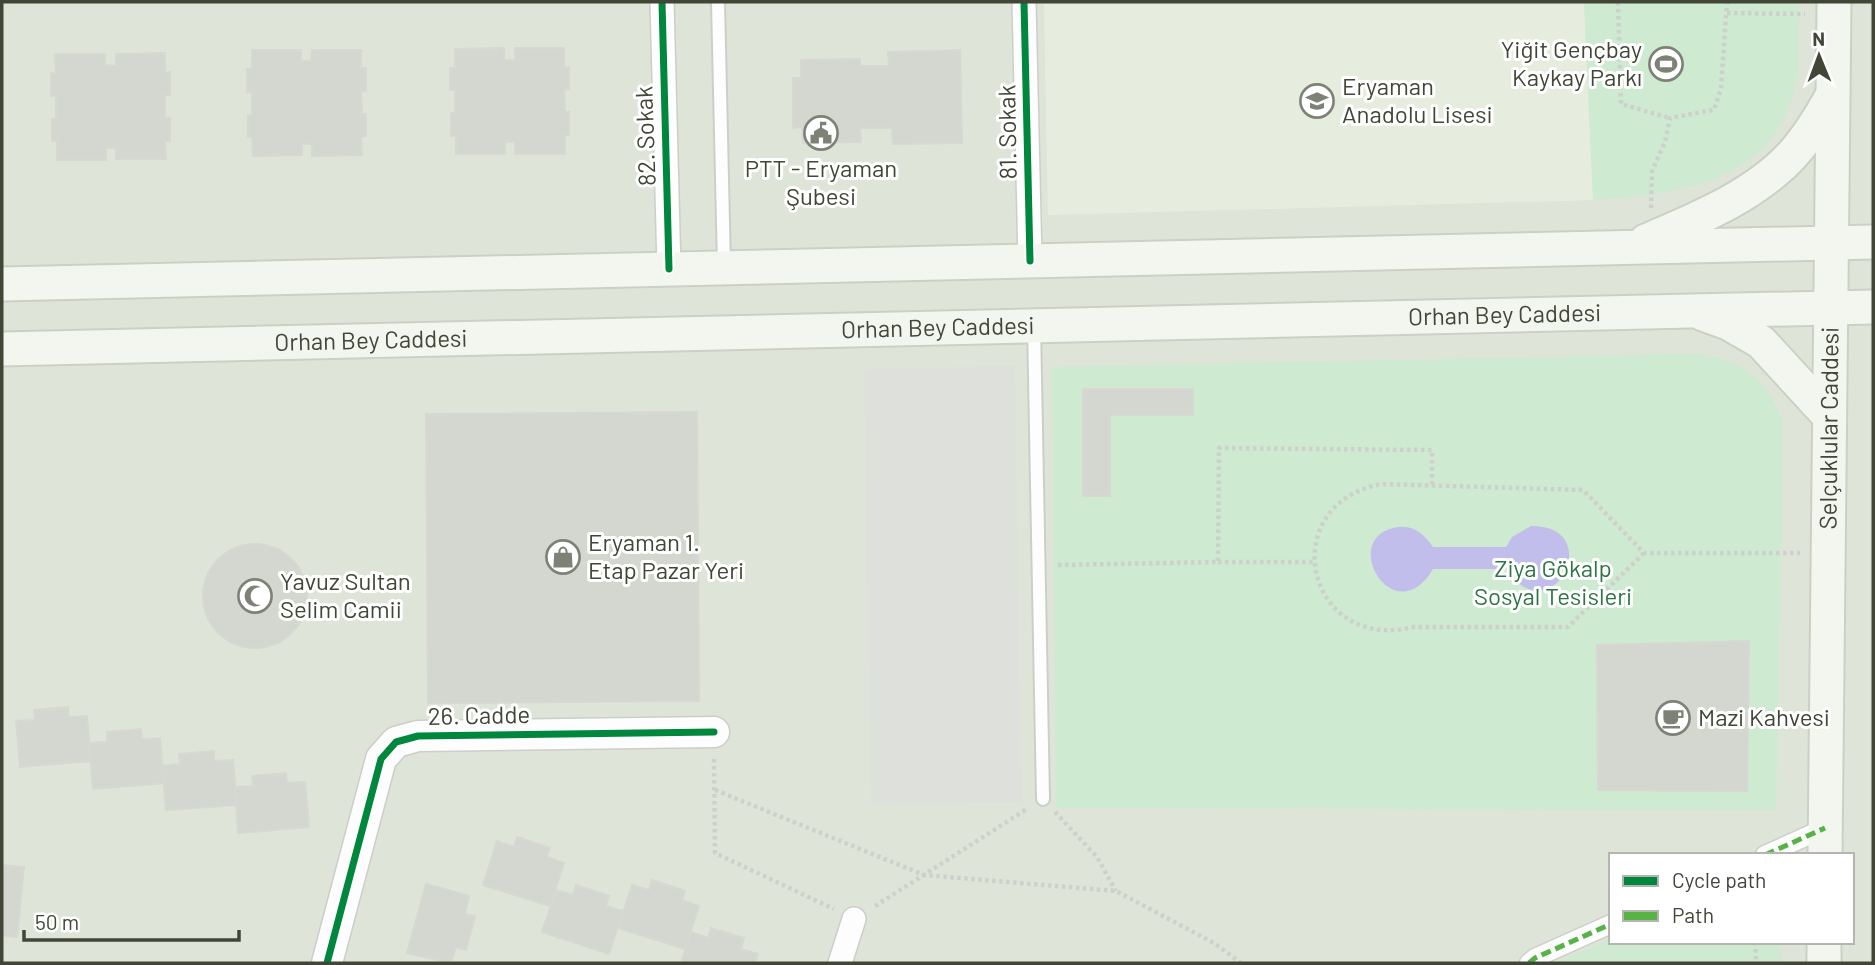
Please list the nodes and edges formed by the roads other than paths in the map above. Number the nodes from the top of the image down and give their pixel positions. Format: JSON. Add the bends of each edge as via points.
{"nodes":[{"id":1,"x":662,"y":2,"type":"edge"},
{"id":2,"x":718,"y":2,"type":"edge"},
{"id":3,"x":1024,"y":2,"type":"edge"},
{"id":4,"x":1834,"y":8,"type":"edge"},
{"id":5,"x":1832,"y":96,"type":"junction"},
{"id":6,"x":1873,"y":242,"type":"edge"},
{"id":7,"x":1641,"y":243,"type":"junction"},
{"id":8,"x":1831,"y":243,"type":"junction"},
{"id":9,"x":1030,"y":261,"type":"junction"},
{"id":10,"x":724,"y":268,"type":"junction"},
{"id":11,"x":669,"y":269,"type":"junction"},
{"id":12,"x":2,"y":284,"type":"edge"},
{"id":13,"x":1873,"y":307,"type":"edge"},
{"id":14,"x":1830,"y":308,"type":"junction"},
{"id":15,"x":1691,"y":310,"type":"junction"},
{"id":16,"x":1034,"y":325,"type":"junction"},
{"id":17,"x":2,"y":349,"type":"edge"},
{"id":18,"x":1829,"y":416,"type":"junction"},
{"id":19,"x":714,"y":732,"type":"road end"},
{"id":20,"x":1043,"y":799,"type":"road end"},
{"id":21,"x":1825,"y":841,"type":"edge"},
{"id":22,"x":1774,"y":853,"type":"edge"},
{"id":23,"x":854,"y":919,"type":"road end"},
{"id":24,"x":1609,"y":925,"type":"edge"},
{"id":25,"x":1824,"y":944,"type":"edge"},
{"id":26,"x":327,"y":963,"type":"edge"},
{"id":27,"x":839,"y":963,"type":"edge"},
{"id":28,"x":1529,"y":963,"type":"edge"},
{"id":29,"x":1824,"y":963,"type":"edge"}],
"edges":[{"from":1,"to":11,"type":"street","name":"82. Sokak"},
{"from":2,"to":10,"type":"lane"},
{"from":3,"to":9,"type":"street","name":"81. Sokak"},
{"from":4,"to":5,"type":"main road","name":"Selçuklular Caddesi"},
{"from":5,"to":7,"type":"main road","via":[[1806,138],[1772,173],[1714,210]]},
{"from":5,"to":8,"type":"main road","name":"Selçuklular Caddesi"},
{"from":6,"to":8,"type":"main road"},
{"from":7,"to":8,"type":"main road"},
{"from":7,"to":9,"type":"main road"},
{"from":8,"to":14,"type":"main road","name":"Selçuklular Caddesi"},
{"from":9,"to":10,"type":"main road"},
{"from":10,"to":11,"type":"main road"},
{"from":11,"to":12,"type":"main road"},
{"from":13,"to":14,"type":"main road","name":"Orhan Bey Caddesi"},
{"from":14,"to":15,"type":"main road","name":"Orhan Bey Caddesi"},
{"from":14,"to":18,"type":"main road","name":"Selçuklular Caddesi"},
{"from":15,"to":16,"type":"main road","name":"Orhan Bey Caddesi"},
{"from":15,"to":18,"type":"main road","via":[[1728,323],[1761,342]]},
{"from":16,"to":17,"type":"main road","name":"Orhan Bey Caddesi"},
{"from":16,"to":20,"type":"lane"},
{"from":18,"to":21,"type":"main road","name":"Selçuklular Caddesi"},
{"from":19,"to":26,"type":"street","name":"26. Cadde","via":[[418,736],[396,742],[381,759]]},
{"from":21,"to":22,"type":"street"},
{"from":23,"to":27,"type":"street"},
{"from":24,"to":28,"type":"street"},
{"from":25,"to":29,"type":"main road"}]}
